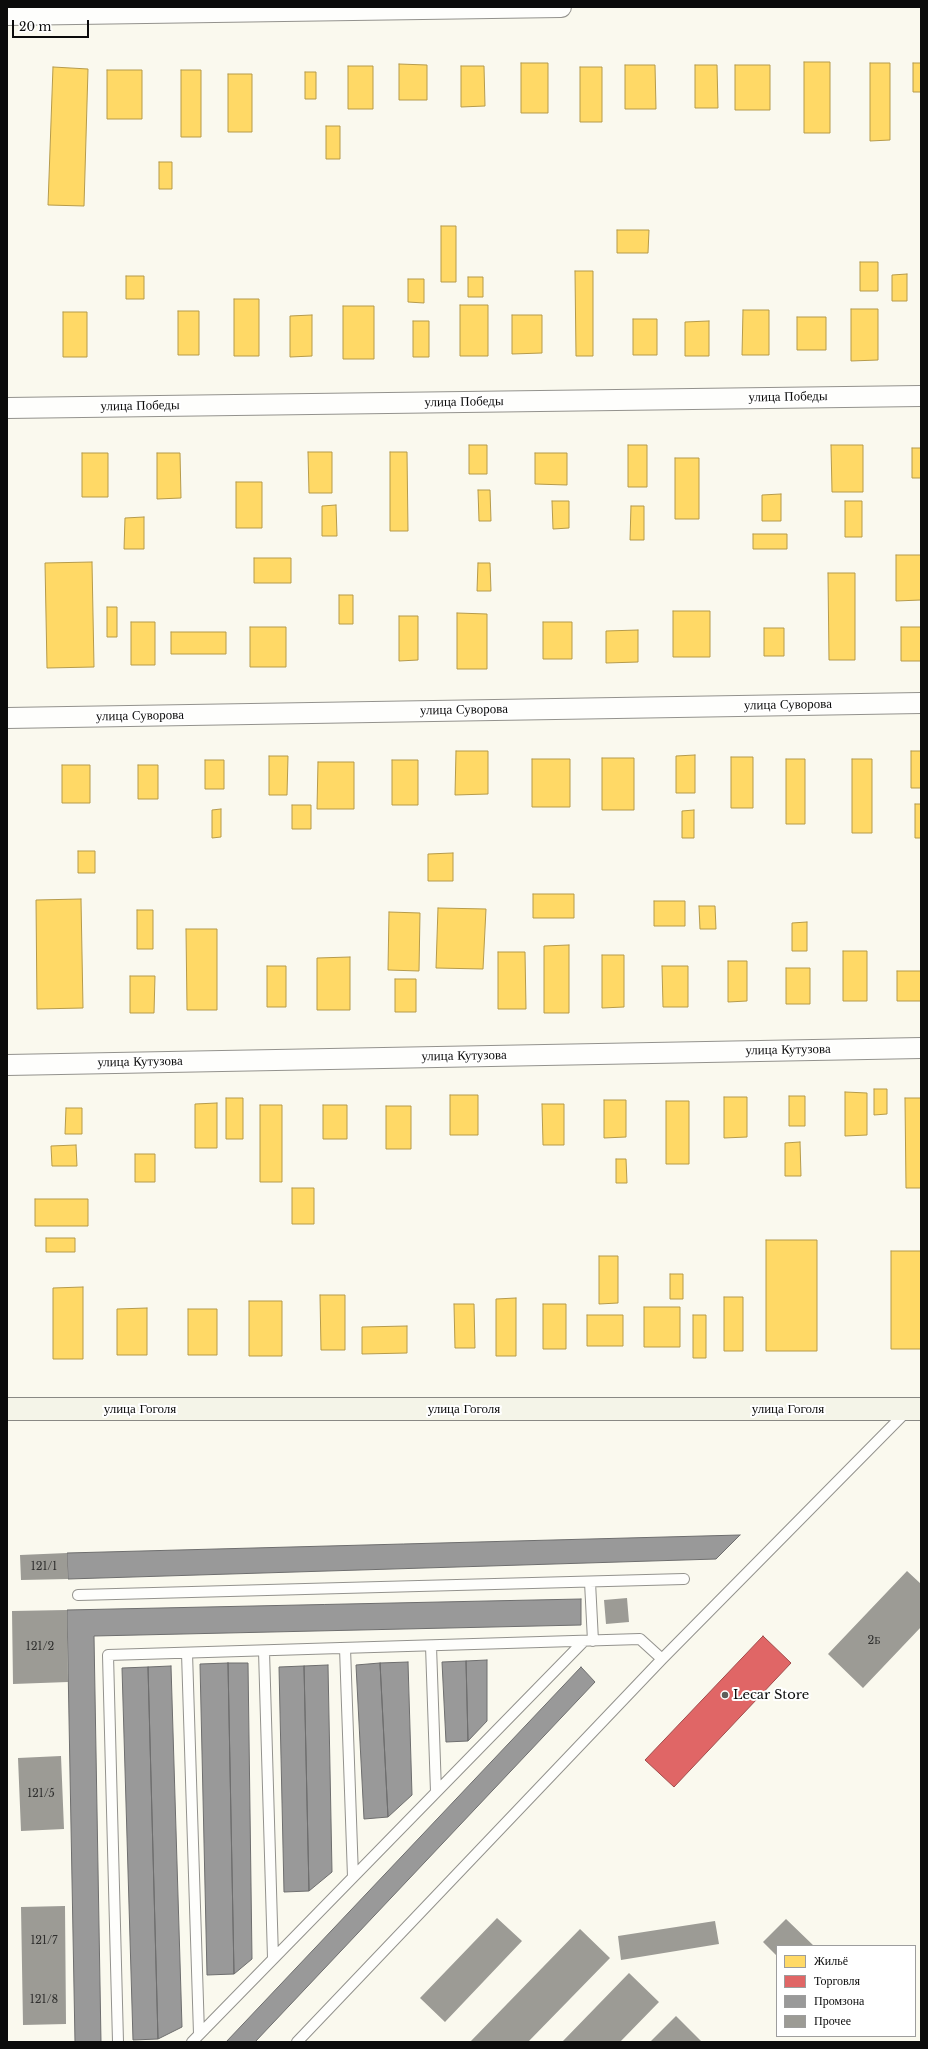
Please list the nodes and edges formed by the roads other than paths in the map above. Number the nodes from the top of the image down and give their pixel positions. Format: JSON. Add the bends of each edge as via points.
{"nodes":[{"id":1,"x":561,"y":7,"type":"edge"},
{"id":2,"x":7,"y":16,"type":"edge"},
{"id":3,"x":921,"y":396,"type":"edge"},
{"id":4,"x":7,"y":408,"type":"edge"},
{"id":5,"x":921,"y":703,"type":"edge"},
{"id":6,"x":7,"y":718,"type":"edge"},
{"id":7,"x":921,"y":1048,"type":"edge"},
{"id":8,"x":7,"y":1065,"type":"edge"},
{"id":9,"x":7,"y":1409,"type":"edge"},
{"id":10,"x":915,"y":1409,"type":"edge"},
{"id":11,"x":684,"y":1579,"type":"dead end"},
{"id":12,"x":590,"y":1582,"type":"junction"},
{"id":13,"x":78,"y":1595,"type":"dead end"},
{"id":14,"x":588,"y":1641,"type":"junction"},
{"id":15,"x":431,"y":1646,"type":"junction"},
{"id":16,"x":345,"y":1648,"type":"junction"},
{"id":17,"x":264,"y":1650,"type":"junction"},
{"id":18,"x":187,"y":1652,"type":"junction"},
{"id":19,"x":662,"y":1659,"type":"junction"},
{"id":20,"x":436,"y":1792,"type":"junction"},
{"id":21,"x":353,"y":1877,"type":"junction"},
{"id":22,"x":273,"y":1958,"type":"junction"},
{"id":23,"x":199,"y":2034,"type":"junction"},
{"id":24,"x":118,"y":2042,"type":"edge"},
{"id":25,"x":192,"y":2042,"type":"edge"},
{"id":26,"x":297,"y":2042,"type":"edge"}],
"edges":[{"from":1,"to":2,"type":"street"},
{"from":3,"to":4,"type":"street","name":"улица Победы"},
{"from":5,"to":6,"type":"street","name":"улица Суворова"},
{"from":7,"to":8,"type":"street","name":"улица Кутузова"},
{"from":9,"to":10,"type":"main road","name":"улица Гоголя"},
{"from":10,"to":19,"type":"lane"},
{"from":11,"to":12,"type":"lane"},
{"from":12,"to":13,"type":"lane"},
{"from":12,"to":14,"type":"lane"},
{"from":14,"to":15,"type":"lane"},
{"from":14,"to":19,"type":"lane","via":[[640,1639]]},
{"from":14,"to":20,"type":"lane"},
{"from":15,"to":16,"type":"lane"},
{"from":15,"to":20,"type":"lane"},
{"from":16,"to":17,"type":"lane"},
{"from":16,"to":21,"type":"lane"},
{"from":17,"to":18,"type":"lane"},
{"from":17,"to":22,"type":"lane"},
{"from":18,"to":23,"type":"lane"},
{"from":18,"to":24,"type":"lane","via":[[108,1655]]},
{"from":19,"to":26,"type":"lane"},
{"from":20,"to":21,"type":"lane"},
{"from":21,"to":22,"type":"lane"},
{"from":22,"to":23,"type":"lane"},
{"from":23,"to":25,"type":"lane"}]}
